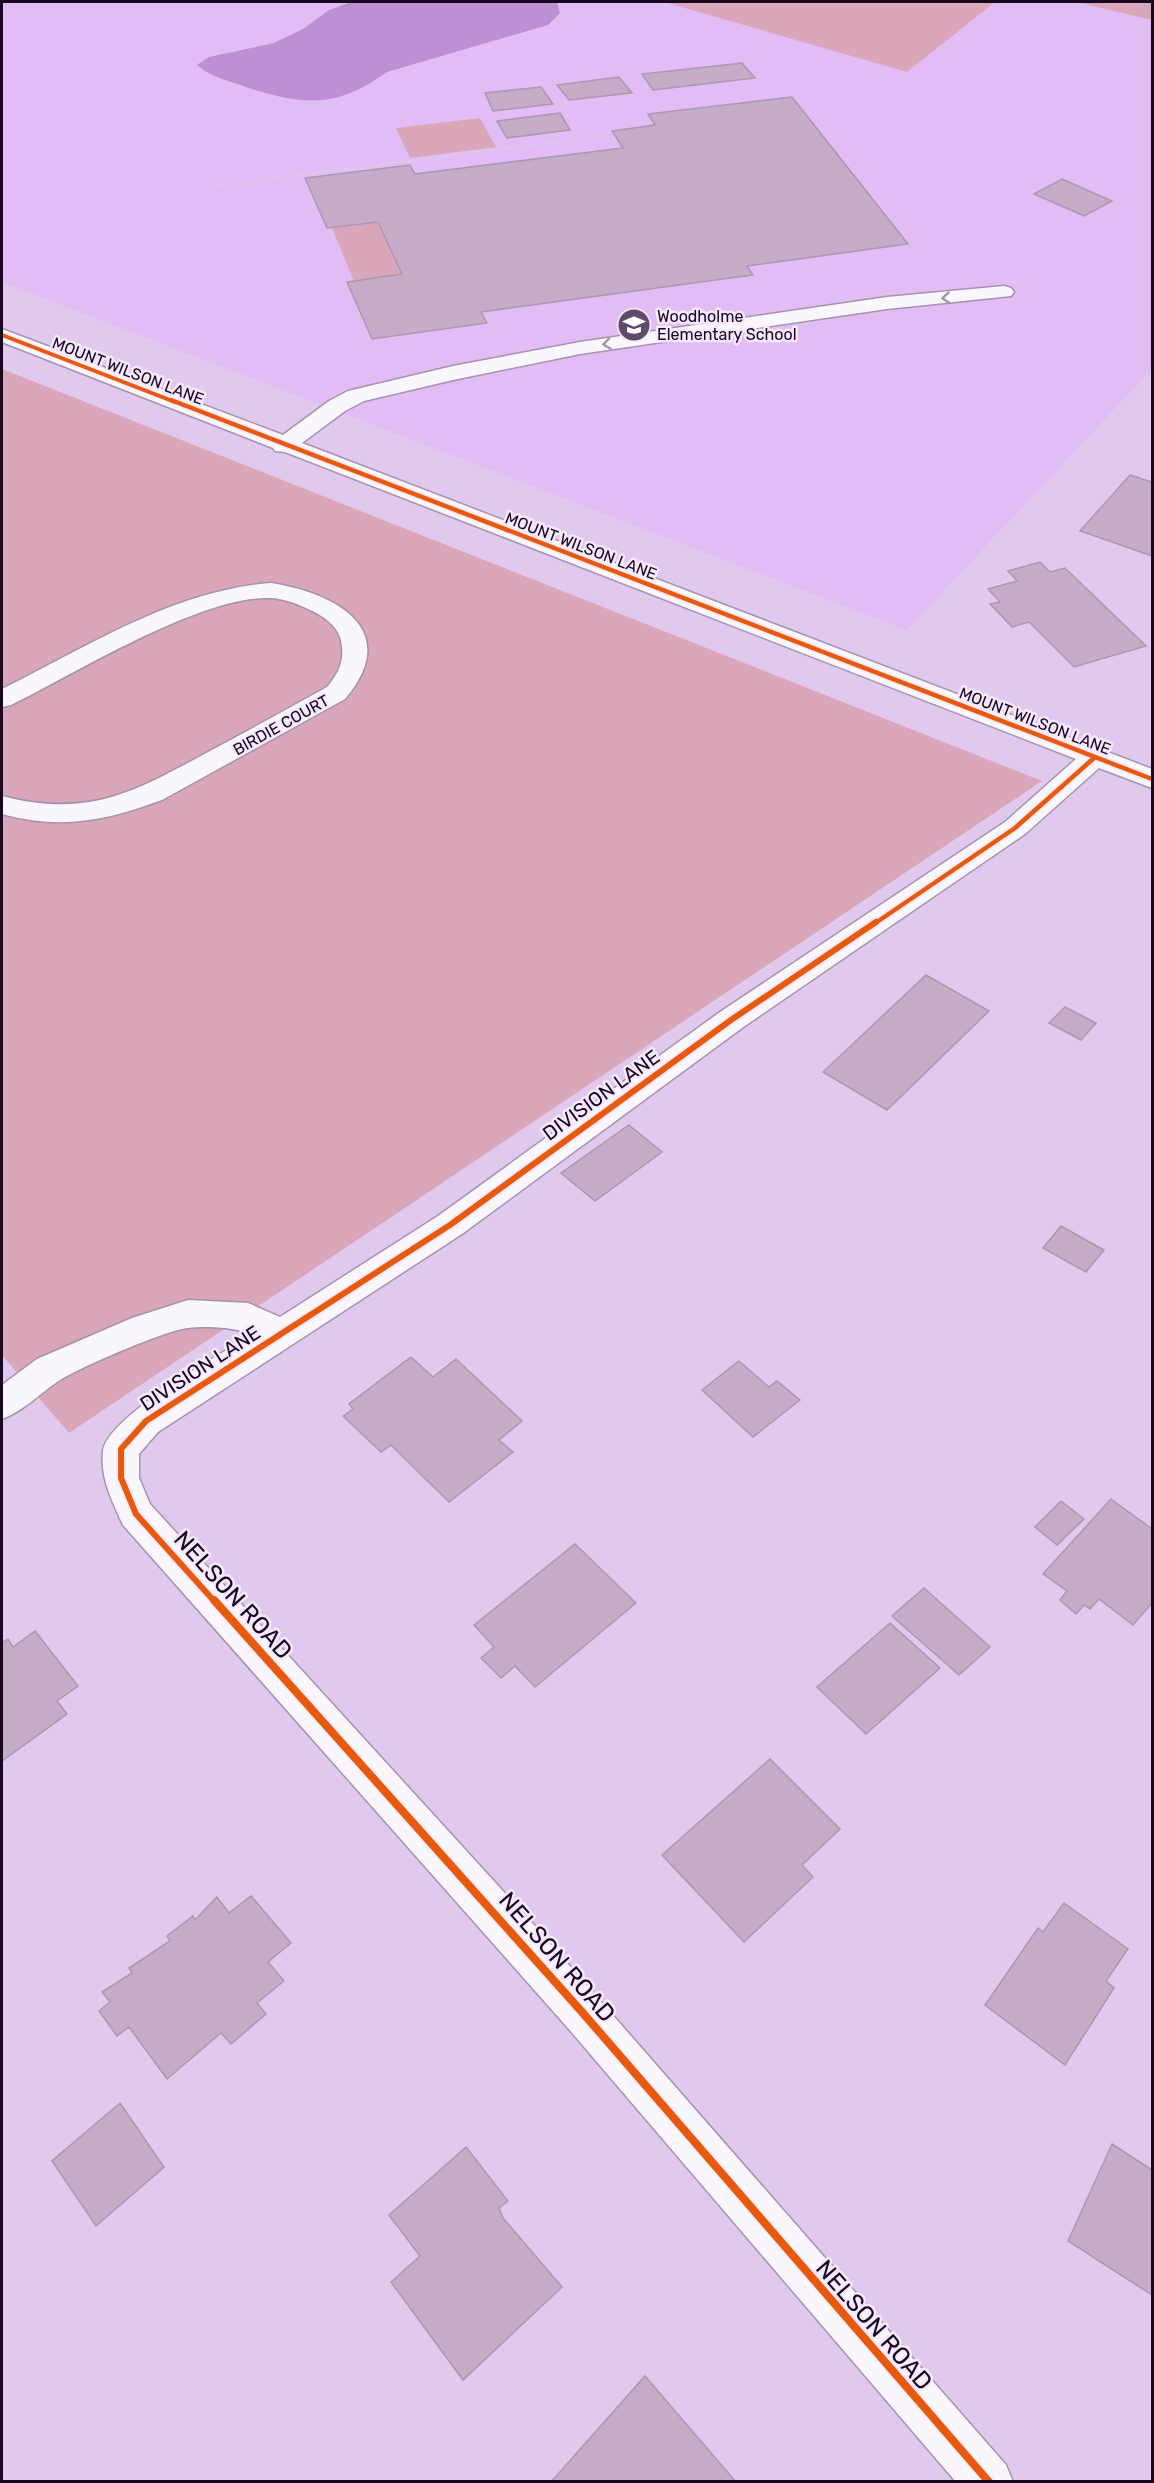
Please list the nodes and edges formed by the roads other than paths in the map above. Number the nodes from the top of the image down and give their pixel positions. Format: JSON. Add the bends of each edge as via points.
{"nodes":[{"id":1,"x":1004,"y":292,"type":"dead end"},
{"id":2,"x":2,"y":335,"type":"edge"},
{"id":3,"x":283,"y":446,"type":"junction"},
{"id":4,"x":2,"y":699,"type":"edge"},
{"id":5,"x":1094,"y":758,"type":"junction"},
{"id":6,"x":1152,"y":779,"type":"edge"},
{"id":7,"x":2,"y":805,"type":"edge"},
{"id":8,"x":283,"y":1334,"type":"junction"},
{"id":9,"x":2,"y":1404,"type":"edge"},
{"id":10,"x":121,"y":1449,"type":"joint"},
{"id":11,"x":988,"y":2481,"type":"edge"}],
"edges":[{"from":1,"to":3,"type":"street","one_way":true,"via":[[887,303],[592,346],[453,373],[356,396]]},
{"from":2,"to":3,"type":"street","name":"MOUNT WILSON LANE"},
{"from":3,"to":5,"type":"street","name":"MOUNT WILSON LANE"},
{"from":4,"to":7,"type":"street","name":"BIRDIE COURT","via":[[178,612],[231,594],[294,594],[320,604],[350,631],[356,649],[348,680],[336,693],[153,794],[82,815],[44,815]]},
{"from":5,"to":6,"type":"street","name":"MOUNT WILSON LANE"},
{"from":5,"to":8,"type":"street","name":"DIVISION LANE","via":[[1016,828],[731,1020],[450,1225]]},
{"from":8,"to":9,"type":"street","via":[[248,1317],[188,1314],[144,1328],[49,1369]]},
{"from":8,"to":10,"type":"street","name":"DIVISION LANE","via":[[146,1420]]},
{"from":10,"to":11,"type":"street","name":"NELSON ROAD","via":[[121,1478],[136,1514],[521,1942],[843,2319]]}]}
